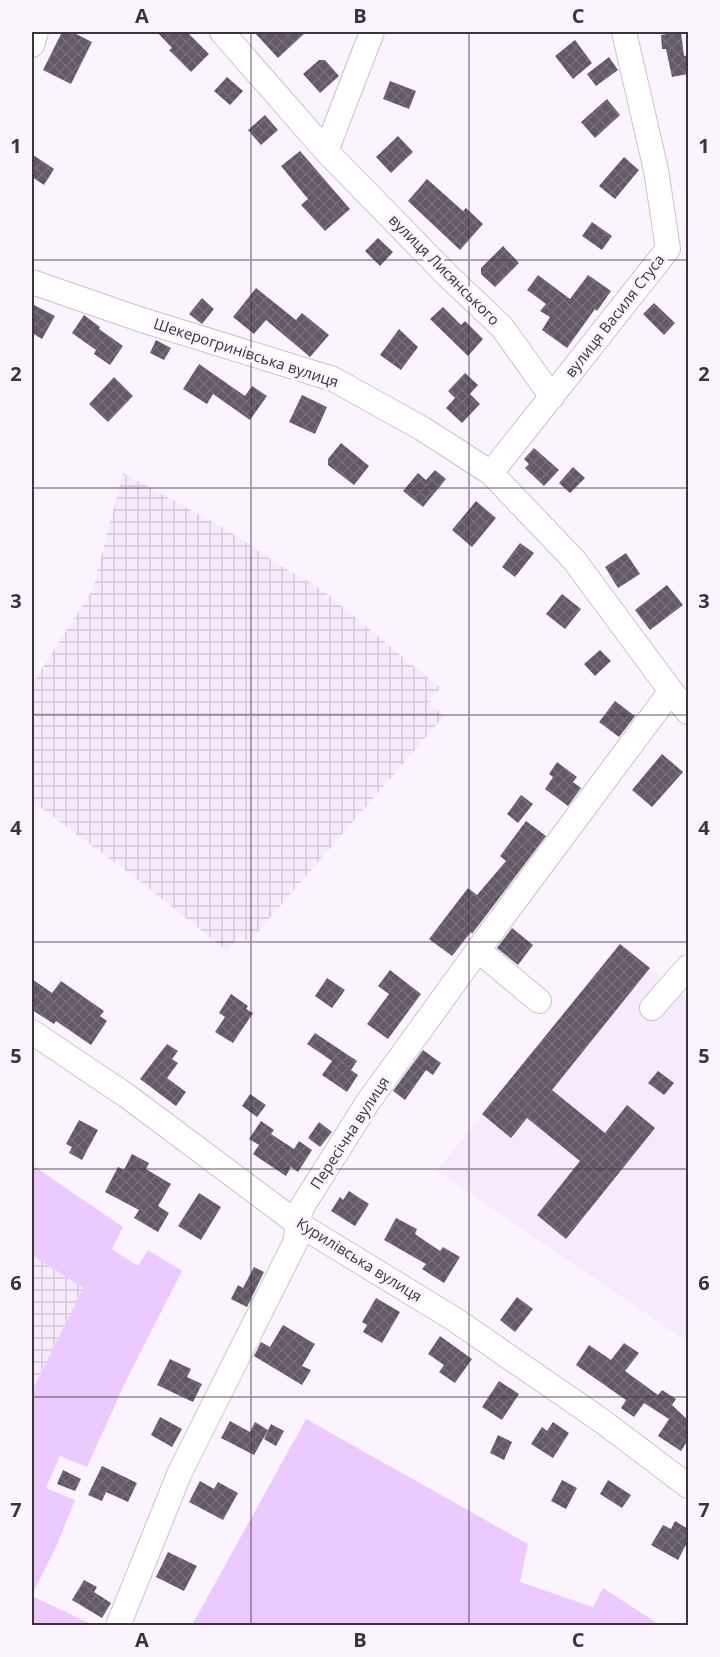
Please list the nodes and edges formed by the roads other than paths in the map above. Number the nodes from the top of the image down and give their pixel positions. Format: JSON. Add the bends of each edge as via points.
{"nodes":[{"id":1,"x":36,"y":32,"type":"edge"},
{"id":2,"x":222,"y":32,"type":"edge"},
{"id":3,"x":372,"y":32,"type":"edge"},
{"id":4,"x":624,"y":32,"type":"edge"},
{"id":5,"x":32,"y":45,"type":"edge"},
{"id":6,"x":326,"y":151,"type":"junction"},
{"id":7,"x":32,"y":282,"type":"edge"},
{"id":8,"x":552,"y":397,"type":"junction"},
{"id":9,"x":491,"y":473,"type":"junction"},
{"id":10,"x":671,"y":692,"type":"junction"},
{"id":11,"x":688,"y":712,"type":"edge"},
{"id":12,"x":478,"y":950,"type":"junction"},
{"id":13,"x":688,"y":967,"type":"edge"},
{"id":14,"x":539,"y":1001,"type":"dead end"},
{"id":15,"x":652,"y":1008,"type":"dead end"},
{"id":16,"x":32,"y":1032,"type":"edge"},
{"id":17,"x":297,"y":1223,"type":"junction"},
{"id":18,"x":688,"y":1486,"type":"edge"},
{"id":19,"x":118,"y":1626,"type":"edge"}],
"edges":[{"from":1,"to":5,"type":"street"},
{"from":2,"to":6,"type":"street","name":"вулиця Лисянського"},
{"from":3,"to":6,"type":"street"},
{"from":4,"to":8,"type":"street","name":"вулиця Василя Стуса","via":[[656,170],[668,249]]},
{"from":6,"to":8,"type":"street","name":"вулиця Лисянського","via":[[502,327]]},
{"from":7,"to":9,"type":"street","name":"Шекерогринівська вулиця","via":[[333,379],[423,429]]},
{"from":8,"to":9,"type":"street","name":"вулиця Василя Стуса"},
{"from":9,"to":10,"type":"street","name":"Шекерогринівська вулиця","via":[[574,560]]},
{"from":10,"to":11,"type":"street","name":"Шекерогринівська вулиця"},
{"from":10,"to":12,"type":"street","name":"Пересічна вулиця"},
{"from":12,"to":14,"type":"street"},
{"from":12,"to":17,"type":"street","name":"Пересічна вулиця","via":[[368,1102],[302,1207]]},
{"from":13,"to":15,"type":"street"},
{"from":16,"to":17,"type":"street","name":"Курилівська вулиця","via":[[127,1096]]},
{"from":17,"to":18,"type":"street","name":"Курилівська вулиця","via":[[454,1319]]},
{"from":17,"to":19,"type":"street","name":"Пересічна вулиця","via":[[296,1241],[180,1472]]}]}
